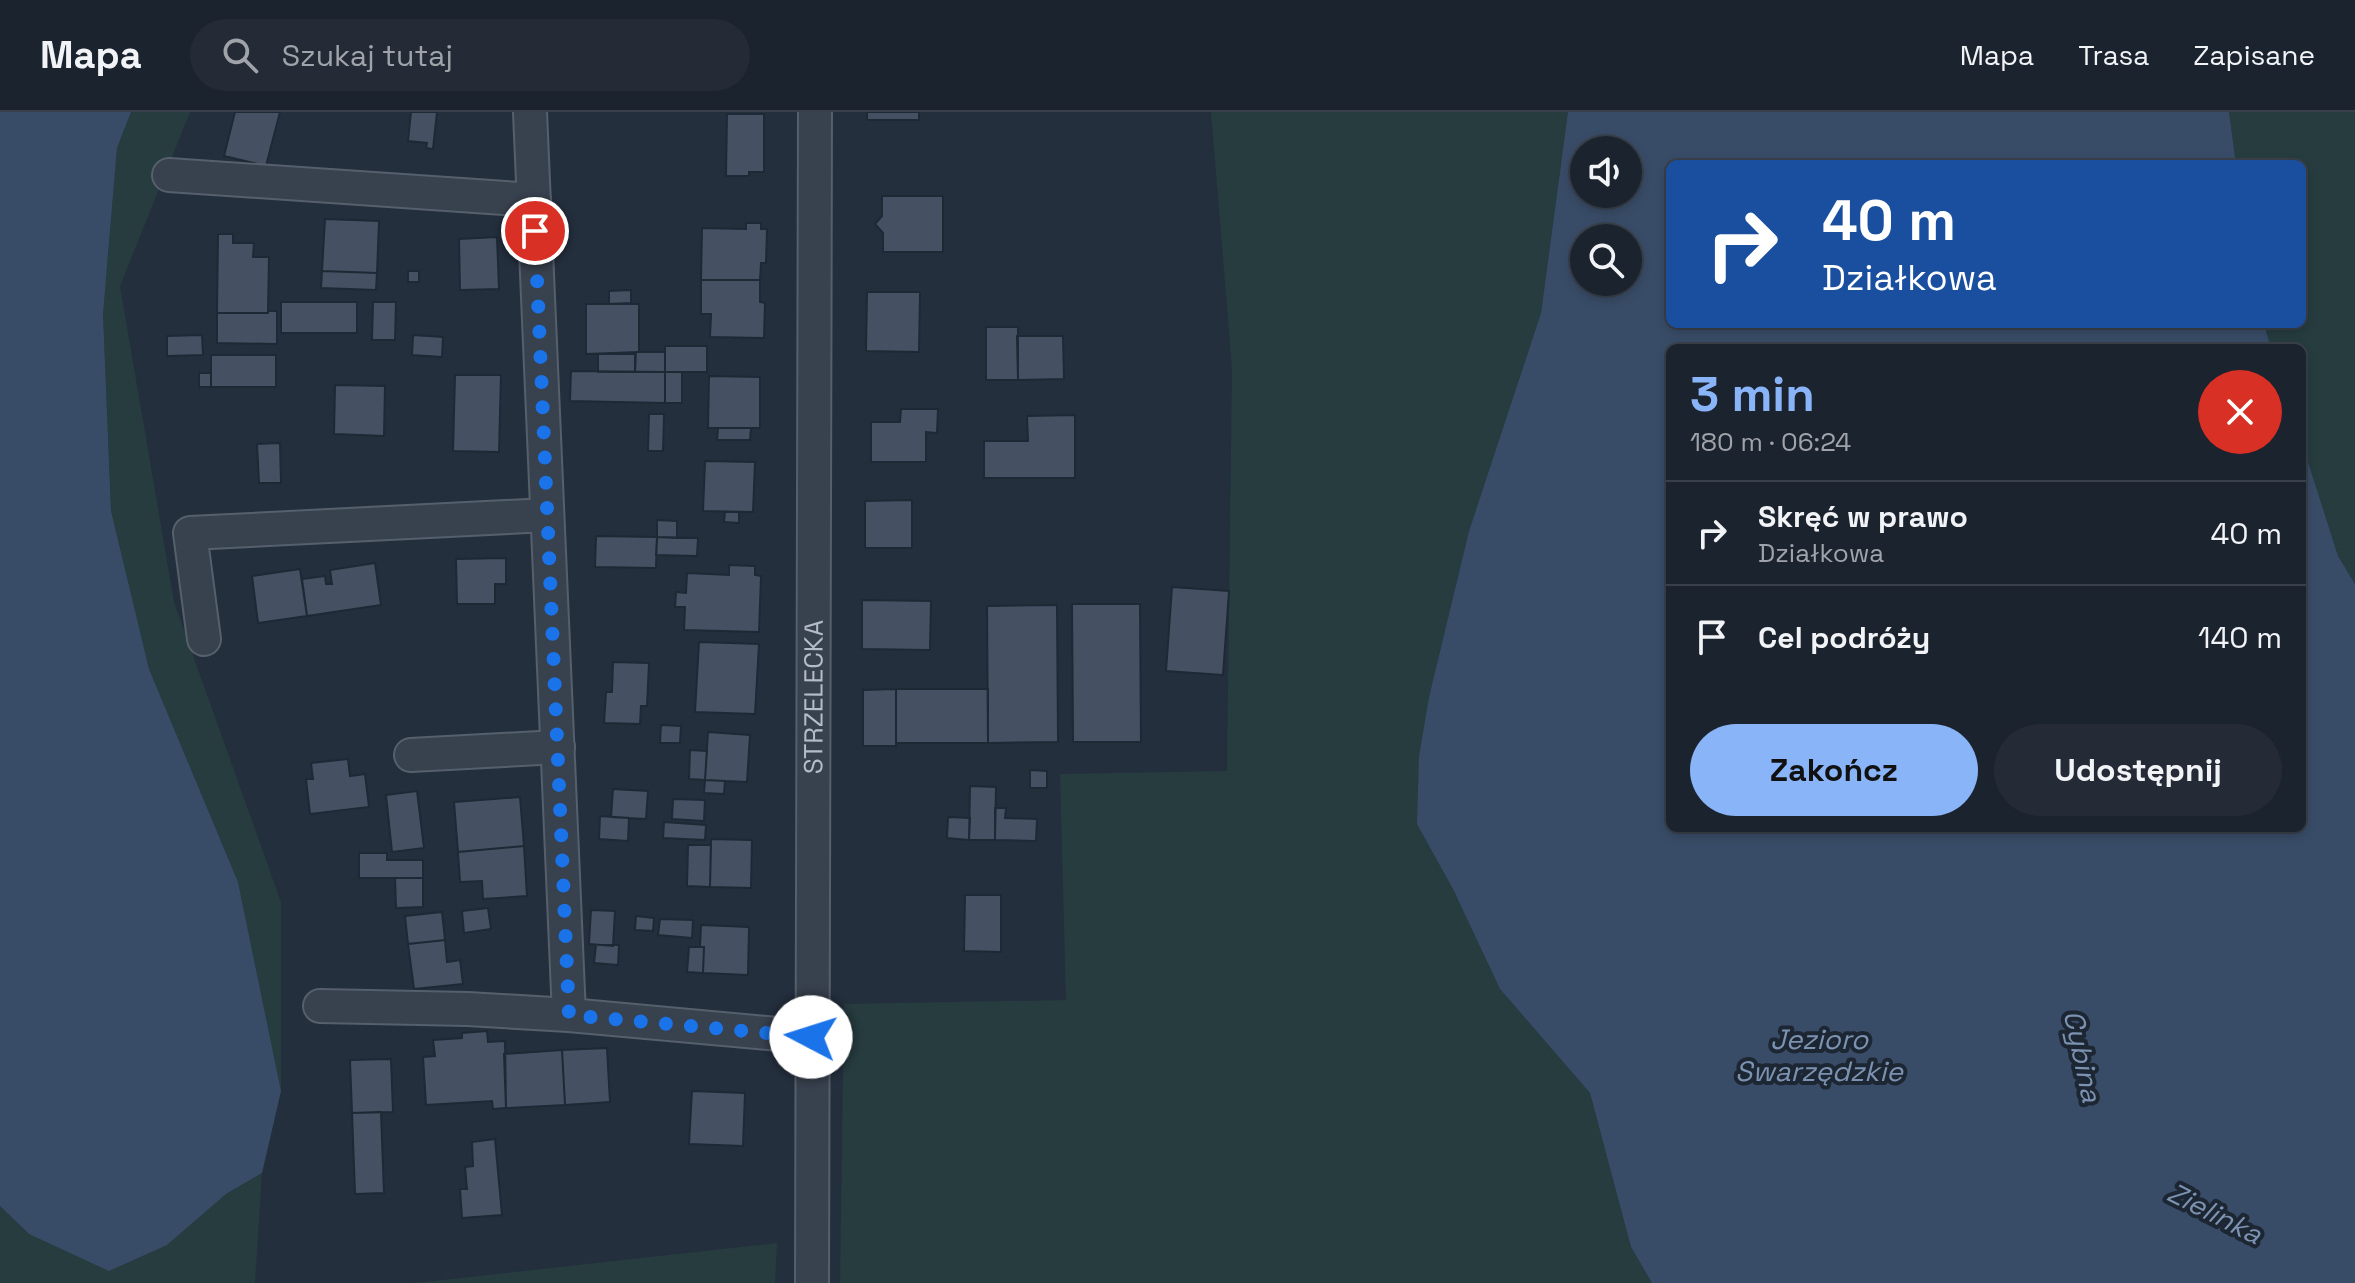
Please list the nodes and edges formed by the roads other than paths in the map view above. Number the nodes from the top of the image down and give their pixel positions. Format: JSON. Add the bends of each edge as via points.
{"nodes":[{"id":1,"x":530,"y":112,"type":"edge"},
{"id":2,"x":815,"y":112,"type":"edge"},
{"id":3,"x":169,"y":175,"type":"dead end"},
{"id":4,"x":534,"y":200,"type":"junction"},
{"id":5,"x":547,"y":515,"type":"junction"},
{"id":6,"x":204,"y":639,"type":"dead end"},
{"id":7,"x":558,"y":747,"type":"junction"},
{"id":8,"x":411,"y":755,"type":"dead end"},
{"id":9,"x":320,"y":1006,"type":"dead end"},
{"id":10,"x":569,"y":1015,"type":"junction"},
{"id":11,"x":811,"y":1037,"type":"junction"},
{"id":12,"x":812,"y":1283,"type":"edge"}],
"edges":[{"from":1,"to":4,"type":"street"},
{"from":2,"to":11,"type":"street","name":"STRZELECKA"},
{"from":3,"to":4,"type":"street"},
{"from":4,"to":5,"type":"street"},
{"from":5,"to":6,"type":"street","via":[[190,533]]},
{"from":5,"to":7,"type":"street"},
{"from":7,"to":8,"type":"street"},
{"from":7,"to":10,"type":"street"},
{"from":9,"to":10,"type":"street"},
{"from":10,"to":11,"type":"street"},
{"from":11,"to":12,"type":"street","name":"STRZELECKA"}]}
